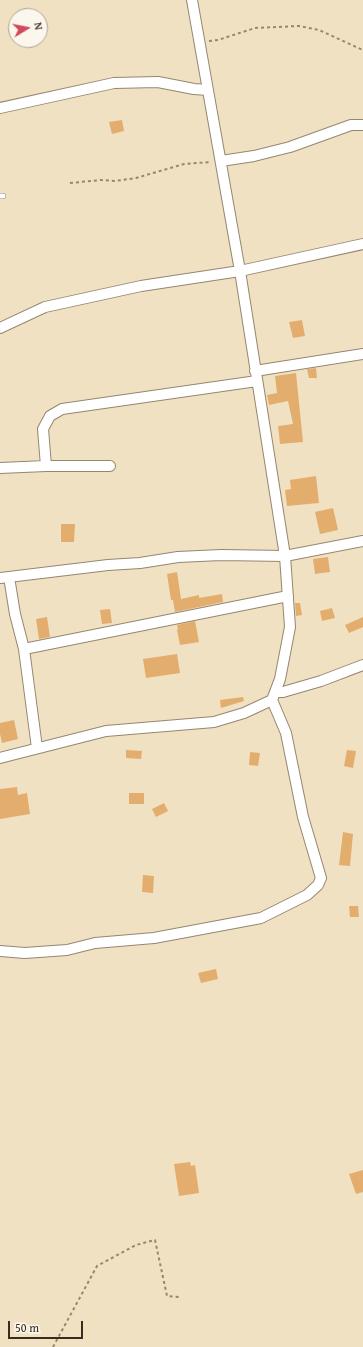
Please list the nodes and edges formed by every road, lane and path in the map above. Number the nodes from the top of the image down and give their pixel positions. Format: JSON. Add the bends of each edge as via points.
{"nodes":[{"id":1,"x":192,"y":0,"type":"edge"},
{"id":2,"x":200,"y":42,"type":"junction"},
{"id":3,"x":363,"y":50,"type":"edge"},
{"id":4,"x":208,"y":90,"type":"junction"},
{"id":5,"x":0,"y":108,"type":"edge"},
{"id":6,"x":363,"y":125,"type":"edge"},
{"id":7,"x":221,"y":162,"type":"junction"},
{"id":8,"x":70,"y":182,"type":"dead end"},
{"id":9,"x":363,"y":244,"type":"edge"},
{"id":10,"x":240,"y":271,"type":"junction"},
{"id":11,"x":0,"y":328,"type":"edge"},
{"id":12,"x":363,"y":354,"type":"edge"},
{"id":13,"x":256,"y":376,"type":"junction"},
{"id":14,"x":46,"y":466,"type":"junction"},
{"id":15,"x":110,"y":466,"type":"dead end"},
{"id":16,"x":0,"y":468,"type":"edge"},
{"id":17,"x":363,"y":541,"type":"edge"},
{"id":18,"x":285,"y":556,"type":"junction"},
{"id":19,"x":4,"y":577,"type":"edge"},
{"id":20,"x":288,"y":596,"type":"junction"},
{"id":21,"x":24,"y":649,"type":"junction"},
{"id":22,"x":363,"y":665,"type":"edge"},
{"id":23,"x":274,"y":696,"type":"junction"},
{"id":24,"x":37,"y":748,"type":"junction"},
{"id":25,"x":0,"y":758,"type":"edge"},
{"id":26,"x":0,"y":951,"type":"edge"},
{"id":27,"x":180,"y":1297,"type":"dead end"},
{"id":28,"x":53,"y":1347,"type":"edge"}],
"edges":[{"from":1,"to":2,"type":"street"},
{"from":2,"to":3,"type":"path","via":[[218,40],[255,28],[299,26],[319,30]]},
{"from":2,"to":4,"type":"street"},
{"from":4,"to":5,"type":"street","via":[[158,82],[114,83]]},
{"from":4,"to":7,"type":"street"},
{"from":6,"to":7,"type":"street","via":[[351,125],[290,146]]},
{"from":7,"to":8,"type":"path","via":[[184,164],[161,172],[115,181]]},
{"from":7,"to":10,"type":"street"},
{"from":9,"to":10,"type":"street"},
{"from":10,"to":11,"type":"street","via":[[141,286],[45,307]]},
{"from":10,"to":13,"type":"street"},
{"from":12,"to":13,"type":"street"},
{"from":13,"to":14,"type":"street","via":[[62,409],[50,416],[43,429]]},
{"from":13,"to":18,"type":"street"},
{"from":14,"to":15,"type":"street"},
{"from":14,"to":16,"type":"street"},
{"from":17,"to":18,"type":"street"},
{"from":18,"to":19,"type":"street","via":[[178,557]]},
{"from":18,"to":20,"type":"street"},
{"from":19,"to":21,"type":"street"},
{"from":20,"to":21,"type":"street"},
{"from":20,"to":23,"type":"street","via":[[290,627],[280,679]]},
{"from":21,"to":24,"type":"street"},
{"from":22,"to":23,"type":"street"},
{"from":23,"to":24,"type":"street","via":[[244,713],[214,722],[106,731]]},
{"from":23,"to":26,"type":"street","via":[[286,733],[303,817],[321,878],[318,885],[307,895],[261,918],[154,938],[95,944],[67,950],[25,954]]},
{"from":24,"to":25,"type":"street"},
{"from":27,"to":28,"type":"path","via":[[167,1296],[155,1240],[136,1245],[97,1266]]}]}
